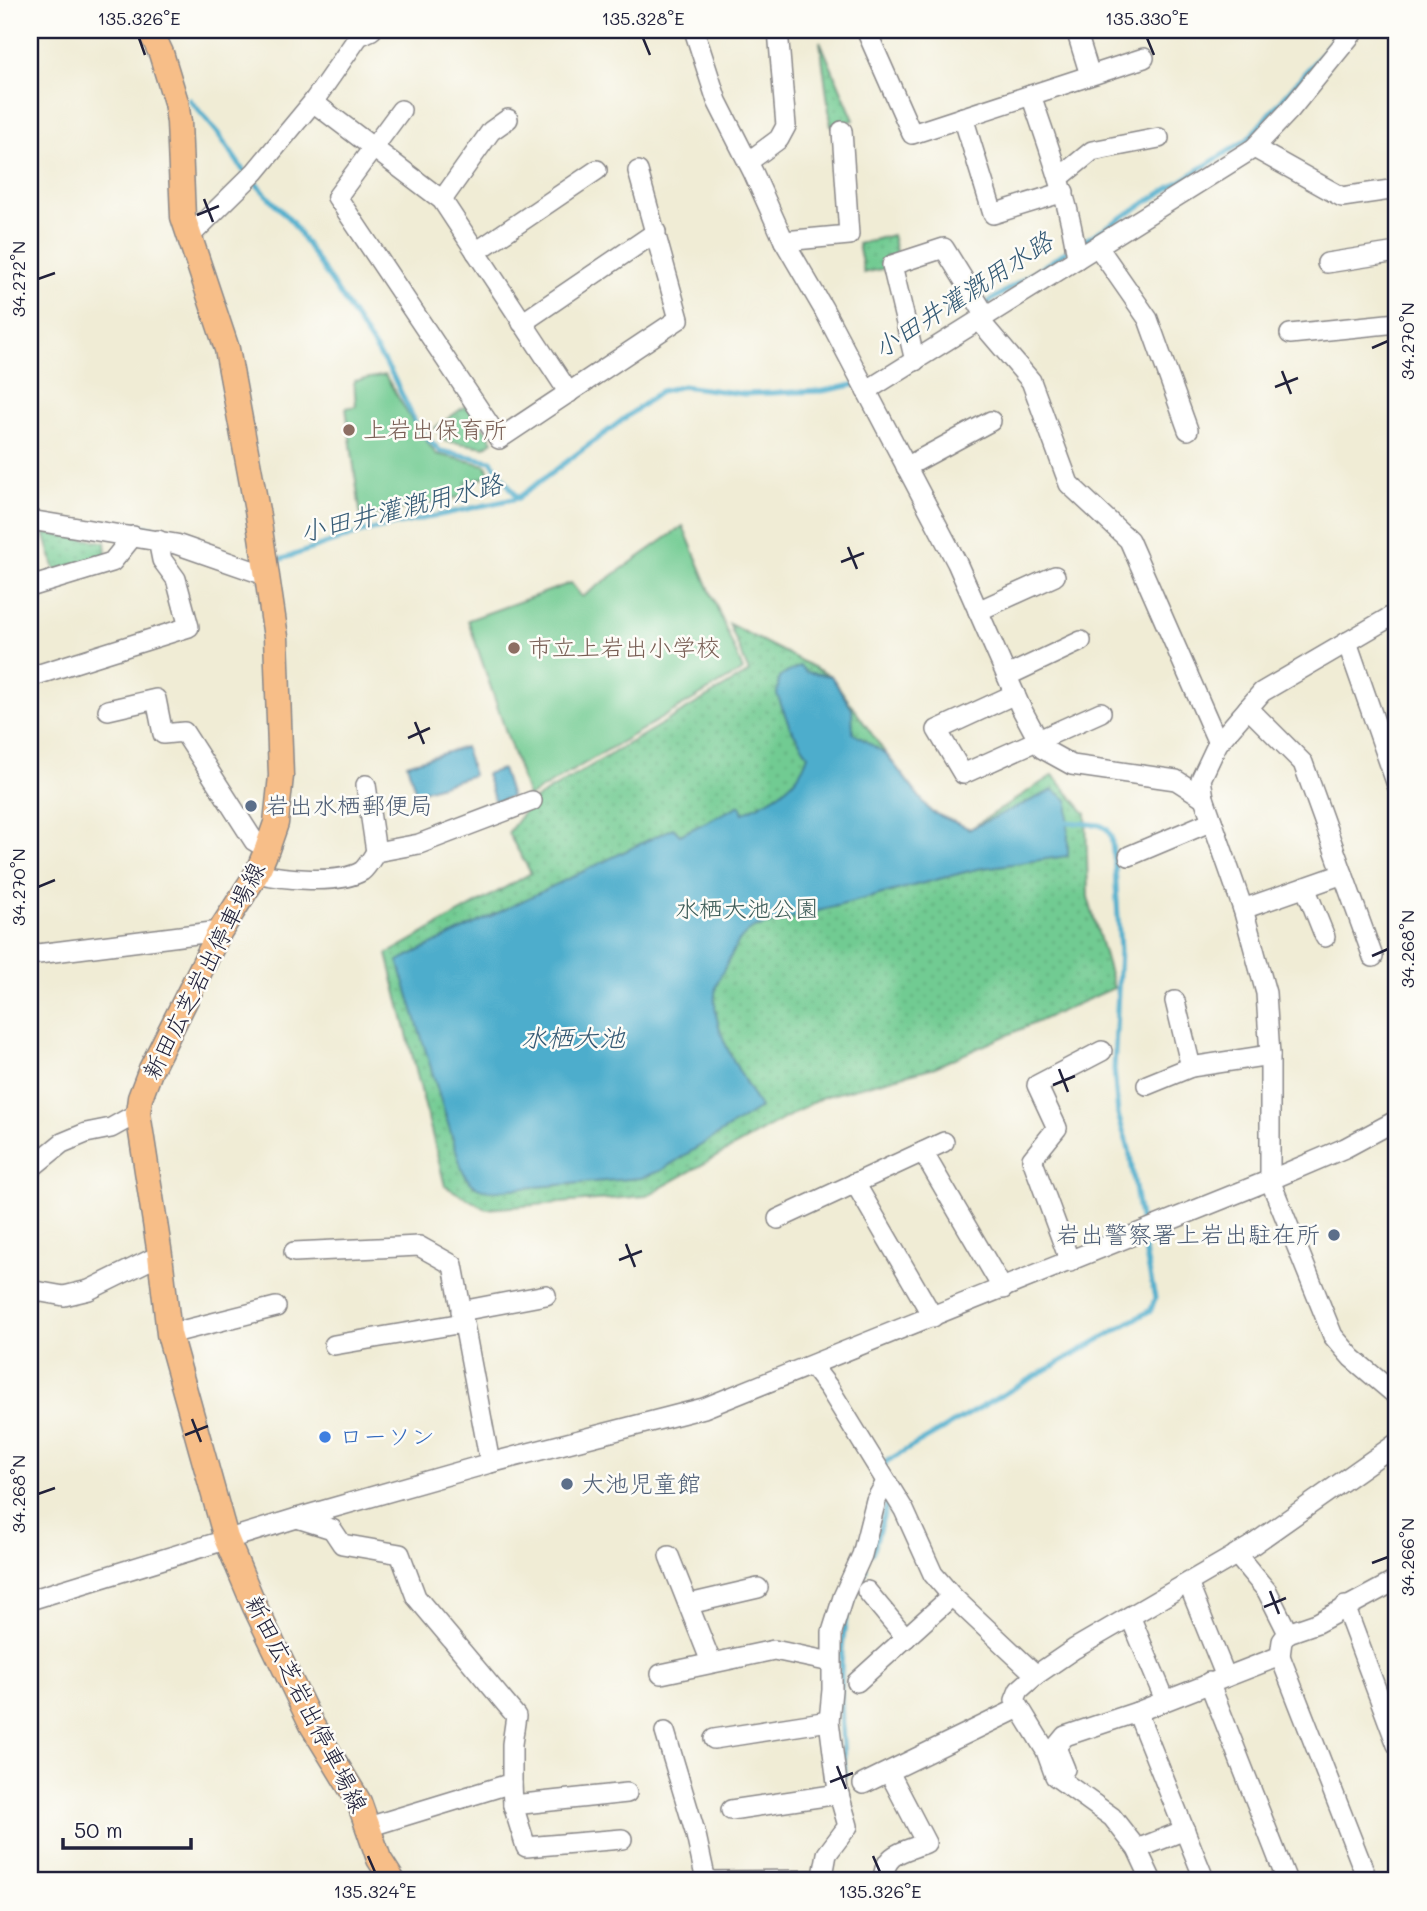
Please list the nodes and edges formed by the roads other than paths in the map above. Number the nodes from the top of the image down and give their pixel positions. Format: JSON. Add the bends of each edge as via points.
{"nodes":[{"id":1,"x":150,"y":30,"type":"edge"},
{"id":2,"x":372,"y":30,"type":"edge"},
{"id":3,"x":694,"y":30,"type":"edge"},
{"id":4,"x":778,"y":30,"type":"edge"},
{"id":5,"x":866,"y":30,"type":"edge"},
{"id":6,"x":1076,"y":30,"type":"edge"},
{"id":7,"x":1355,"y":30,"type":"edge"},
{"id":8,"x":1144,"y":58,"type":"dead end"},
{"id":9,"x":1090,"y":75,"type":"junction"},
{"id":10,"x":1031,"y":95,"type":"junction"},
{"id":11,"x":313,"y":102,"type":"junction"},
{"id":12,"x":401,"y":110,"type":"dead end"},
{"id":13,"x":963,"y":117,"type":"junction"},
{"id":14,"x":508,"y":119,"type":"dead end"},
{"id":15,"x":842,"y":131,"type":"dead end"},
{"id":16,"x":1159,"y":138,"type":"dead end"},
{"id":17,"x":374,"y":146,"type":"junction"},
{"id":18,"x":1254,"y":148,"type":"junction"},
{"id":19,"x":748,"y":162,"type":"junction"},
{"id":20,"x":597,"y":170,"type":"dead end"},
{"id":21,"x":638,"y":171,"type":"dead end"},
{"id":22,"x":1062,"y":185,"type":"junction"},
{"id":23,"x":1397,"y":189,"type":"edge"},
{"id":24,"x":442,"y":200,"type":"junction"},
{"id":25,"x":656,"y":232,"type":"junction"},
{"id":26,"x":189,"y":237,"type":"junction"},
{"id":27,"x":784,"y":241,"type":"junction"},
{"id":28,"x":1098,"y":247,"type":"junction"},
{"id":29,"x":476,"y":252,"type":"junction"},
{"id":30,"x":1397,"y":252,"type":"edge"},
{"id":31,"x":1077,"y":259,"type":"junction"},
{"id":32,"x":1327,"y":263,"type":"dead end"},
{"id":33,"x":981,"y":312,"type":"junction"},
{"id":34,"x":522,"y":323,"type":"junction"},
{"id":35,"x":1397,"y":323,"type":"edge"},
{"id":36,"x":1290,"y":334,"type":"dead end"},
{"id":37,"x":914,"y":356,"type":"junction"},
{"id":38,"x":862,"y":384,"type":"junction"},
{"id":39,"x":569,"y":393,"type":"junction"},
{"id":40,"x":991,"y":421,"type":"dead end"},
{"id":41,"x":1188,"y":430,"type":"dead end"},
{"id":42,"x":906,"y":467,"type":"junction"},
{"id":43,"x":30,"y":520,"type":"edge"},
{"id":44,"x":133,"y":536,"type":"junction"},
{"id":45,"x":158,"y":540,"type":"junction"},
{"id":46,"x":268,"y":576,"type":"junction"},
{"id":47,"x":1055,"y":576,"type":"dead end"},
{"id":48,"x":30,"y":587,"type":"edge"},
{"id":49,"x":978,"y":611,"type":"junction"},
{"id":50,"x":1397,"y":613,"type":"edge"},
{"id":51,"x":1081,"y":641,"type":"dead end"},
{"id":52,"x":1347,"y":642,"type":"junction"},
{"id":53,"x":1007,"y":676,"type":"junction"},
{"id":54,"x":30,"y":677,"type":"edge"},
{"id":55,"x":1015,"y":694,"type":"junction"},
{"id":56,"x":1248,"y":708,"type":"junction"},
{"id":57,"x":108,"y":710,"type":"dead end"},
{"id":58,"x":1101,"y":712,"type":"dead end"},
{"id":59,"x":1038,"y":739,"type":"junction"},
{"id":60,"x":1218,"y":743,"type":"junction"},
{"id":61,"x":366,"y":785,"type":"dead end"},
{"id":62,"x":1397,"y":785,"type":"edge"},
{"id":63,"x":1204,"y":798,"type":"junction"},
{"id":64,"x":532,"y":801,"type":"dead end"},
{"id":65,"x":1212,"y":821,"type":"junction"},
{"id":66,"x":267,"y":849,"type":"junction"},
{"id":67,"x":376,"y":852,"type":"junction"},
{"id":68,"x":1129,"y":856,"type":"dead end"},
{"id":69,"x":257,"y":873,"type":"junction"},
{"id":70,"x":1343,"y":874,"type":"junction"},
{"id":71,"x":1305,"y":887,"type":"junction"},
{"id":72,"x":1243,"y":909,"type":"junction"},
{"id":73,"x":220,"y":931,"type":"junction"},
{"id":74,"x":1325,"y":937,"type":"dead end"},
{"id":75,"x":30,"y":955,"type":"edge"},
{"id":76,"x":1373,"y":957,"type":"dead end"},
{"id":77,"x":1175,"y":1001,"type":"dead end"},
{"id":78,"x":1102,"y":1051,"type":"dead end"},
{"id":79,"x":1269,"y":1055,"type":"junction"},
{"id":80,"x":1191,"y":1067,"type":"junction"},
{"id":81,"x":1147,"y":1085,"type":"dead end"},
{"id":82,"x":138,"y":1113,"type":"junction"},
{"id":83,"x":1397,"y":1120,"type":"edge"},
{"id":84,"x":944,"y":1142,"type":"dead end"},
{"id":85,"x":923,"y":1152,"type":"junction"},
{"id":86,"x":30,"y":1169,"type":"edge"},
{"id":87,"x":1270,"y":1180,"type":"junction"},
{"id":88,"x":855,"y":1183,"type":"junction"},
{"id":89,"x":778,"y":1219,"type":"dead end"},
{"id":90,"x":294,"y":1252,"type":"dead end"},
{"id":91,"x":160,"y":1255,"type":"junction"},
{"id":92,"x":1070,"y":1262,"type":"junction"},
{"id":93,"x":1003,"y":1289,"type":"junction"},
{"id":94,"x":30,"y":1290,"type":"edge"},
{"id":95,"x":547,"y":1295,"type":"dead end"},
{"id":96,"x":276,"y":1307,"type":"dead end"},
{"id":97,"x":462,"y":1317,"type":"junction"},
{"id":98,"x":933,"y":1317,"type":"junction"},
{"id":99,"x":169,"y":1334,"type":"junction"},
{"id":100,"x":334,"y":1345,"type":"dead end"},
{"id":101,"x":812,"y":1366,"type":"junction"},
{"id":102,"x":1397,"y":1396,"type":"edge"},
{"id":103,"x":1396,"y":1445,"type":"edge"},
{"id":104,"x":490,"y":1463,"type":"junction"},
{"id":105,"x":1397,"y":1471,"type":"edge"},
{"id":106,"x":886,"y":1482,"type":"junction"},
{"id":107,"x":297,"y":1518,"type":"junction"},
{"id":108,"x":226,"y":1538,"type":"junction"},
{"id":109,"x":1236,"y":1554,"type":"junction"},
{"id":110,"x":669,"y":1556,"type":"dead end"},
{"id":111,"x":1397,"y":1580,"type":"edge"},
{"id":112,"x":1188,"y":1583,"type":"junction"},
{"id":113,"x":758,"y":1588,"type":"dead end"},
{"id":114,"x":867,"y":1591,"type":"dead end"},
{"id":115,"x":952,"y":1596,"type":"junction"},
{"id":116,"x":30,"y":1600,"type":"edge"},
{"id":117,"x":689,"y":1604,"type":"junction"},
{"id":118,"x":1345,"y":1606,"type":"junction"},
{"id":119,"x":1130,"y":1616,"type":"junction"},
{"id":120,"x":1289,"y":1633,"type":"junction"},
{"id":121,"x":906,"y":1638,"type":"junction"},
{"id":122,"x":1280,"y":1656,"type":"junction"},
{"id":123,"x":710,"y":1662,"type":"junction"},
{"id":124,"x":831,"y":1662,"type":"junction"},
{"id":125,"x":662,"y":1674,"type":"dead end"},
{"id":126,"x":1036,"y":1675,"type":"junction"},
{"id":127,"x":1217,"y":1680,"type":"junction"},
{"id":128,"x":857,"y":1682,"type":"dead end"},
{"id":129,"x":1165,"y":1700,"type":"junction"},
{"id":130,"x":1019,"y":1708,"type":"junction"},
{"id":131,"x":1137,"y":1712,"type":"junction"},
{"id":132,"x":829,"y":1721,"type":"junction"},
{"id":133,"x":665,"y":1732,"type":"dead end"},
{"id":134,"x":714,"y":1739,"type":"dead end"},
{"id":135,"x":1397,"y":1745,"type":"edge"},
{"id":136,"x":890,"y":1772,"type":"junction"},
{"id":137,"x":512,"y":1783,"type":"junction"},
{"id":138,"x":863,"y":1784,"type":"dead end"},
{"id":139,"x":1073,"y":1789,"type":"junction"},
{"id":140,"x":627,"y":1794,"type":"dead end"},
{"id":141,"x":839,"y":1794,"type":"junction"},
{"id":142,"x":513,"y":1805,"type":"junction"},
{"id":143,"x":731,"y":1810,"type":"dead end"},
{"id":144,"x":368,"y":1827,"type":"junction"},
{"id":145,"x":1185,"y":1830,"type":"junction"},
{"id":146,"x":622,"y":1839,"type":"dead end"},
{"id":147,"x":1137,"y":1849,"type":"junction"},
{"id":148,"x":393,"y":1881,"type":"edge"},
{"id":149,"x":822,"y":1881,"type":"edge"},
{"id":150,"x":883,"y":1881,"type":"edge"},
{"id":151,"x":1152,"y":1881,"type":"edge"},
{"id":152,"x":1205,"y":1881,"type":"edge"},
{"id":153,"x":1287,"y":1881,"type":"edge"},
{"id":154,"x":1368,"y":1881,"type":"edge"}],
"edges":[{"from":1,"to":26,"type":"main road","name":"新田広芝岩出停車場線","via":[[176,102],[183,217]]},
{"from":2,"to":11,"type":"street","via":[[359,36]]},
{"from":3,"to":19,"type":"street","via":[[717,101]]},
{"from":4,"to":19,"type":"street","via":[[786,126],[779,139]]},
{"from":5,"to":13,"type":"street","via":[[912,134]]},
{"from":6,"to":9,"type":"street"},
{"from":7,"to":18,"type":"street"},
{"from":8,"to":9,"type":"street"},
{"from":9,"to":10,"type":"street"},
{"from":10,"to":13,"type":"street"},
{"from":10,"to":22,"type":"street"},
{"from":11,"to":17,"type":"street"},
{"from":11,"to":26,"type":"street","via":[[255,172]]},
{"from":12,"to":17,"type":"street"},
{"from":13,"to":22,"type":"street","via":[[993,214]]},
{"from":14,"to":24,"type":"street","via":[[491,131]]},
{"from":15,"to":27,"type":"street","via":[[849,234]]},
{"from":16,"to":22,"type":"street","via":[[1092,151]]},
{"from":17,"to":24,"type":"street"},
{"from":17,"to":39,"type":"street","via":[[337,197],[499,439]]},
{"from":18,"to":23,"type":"street","via":[[1342,197]]},
{"from":18,"to":28,"type":"street"},
{"from":19,"to":27,"type":"street"},
{"from":20,"to":29,"type":"street"},
{"from":21,"to":25,"type":"street"},
{"from":22,"to":31,"type":"street"},
{"from":24,"to":29,"type":"street"},
{"from":25,"to":34,"type":"street"},
{"from":25,"to":39,"type":"street","via":[[679,319]]},
{"from":26,"to":46,"type":"main road","name":"新田広芝岩出停車場線","via":[[227,349]]},
{"from":27,"to":38,"type":"street"},
{"from":28,"to":31,"type":"street"},
{"from":28,"to":41,"type":"street","via":[[1148,319]]},
{"from":29,"to":34,"type":"street"},
{"from":30,"to":32,"type":"street"},
{"from":31,"to":33,"type":"street"},
{"from":33,"to":37,"type":"street"},
{"from":33,"to":37,"type":"street","via":[[944,248],[892,265]]},
{"from":33,"to":60,"type":"street","via":[[1031,382],[1069,484],[1129,540]]},
{"from":34,"to":39,"type":"street"},
{"from":35,"to":36,"type":"street"},
{"from":37,"to":38,"type":"street"},
{"from":38,"to":42,"type":"street"},
{"from":40,"to":42,"type":"street"},
{"from":42,"to":49,"type":"street"},
{"from":43,"to":44,"type":"street"},
{"from":44,"to":45,"type":"street"},
{"from":44,"to":48,"type":"street","via":[[112,562]]},
{"from":45,"to":46,"type":"street"},
{"from":45,"to":54,"type":"street","via":[[190,627]]},
{"from":46,"to":66,"type":"main road","name":"新田広芝岩出停車場線","via":[[278,669],[281,776],[276,823]]},
{"from":47,"to":49,"type":"street"},
{"from":49,"to":53,"type":"street"},
{"from":50,"to":52,"type":"street"},
{"from":51,"to":53,"type":"street"},
{"from":52,"to":56,"type":"street","via":[[1262,692]]},
{"from":52,"to":62,"type":"street"},
{"from":53,"to":55,"type":"street"},
{"from":55,"to":59,"type":"street"},
{"from":55,"to":59,"type":"street","via":[[937,730],[963,774]]},
{"from":56,"to":60,"type":"street"},
{"from":56,"to":70,"type":"street","via":[[1303,763]]},
{"from":57,"to":66,"type":"street","via":[[156,699],[163,734],[184,732],[254,841]]},
{"from":58,"to":59,"type":"street"},
{"from":59,"to":63,"type":"street","via":[[1043,749],[1072,765],[1176,780]]},
{"from":60,"to":63,"type":"street","via":[[1201,779]]},
{"from":61,"to":67,"type":"street"},
{"from":63,"to":65,"type":"street"},
{"from":64,"to":67,"type":"street","via":[[419,844]]},
{"from":65,"to":68,"type":"street"},
{"from":65,"to":72,"type":"street"},
{"from":66,"to":69,"type":"main road","name":"新田広芝岩出停車場線"},
{"from":67,"to":69,"type":"street","via":[[363,870],[334,878],[284,879]]},
{"from":69,"to":73,"type":"main road","name":"新田広芝岩出停車場線"},
{"from":70,"to":71,"type":"street"},
{"from":70,"to":76,"type":"street"},
{"from":71,"to":72,"type":"street"},
{"from":71,"to":74,"type":"street"},
{"from":72,"to":79,"type":"street","via":[[1266,993]]},
{"from":73,"to":75,"type":"street"},
{"from":73,"to":82,"type":"main road","name":"新田広芝岩出停車場線","via":[[151,1069]]},
{"from":77,"to":80,"type":"street"},
{"from":78,"to":92,"type":"street","via":[[1037,1084],[1057,1128],[1032,1158]]},
{"from":79,"to":80,"type":"street"},
{"from":79,"to":87,"type":"street"},
{"from":80,"to":81,"type":"street"},
{"from":82,"to":86,"type":"street","via":[[111,1128],[62,1143]]},
{"from":82,"to":91,"type":"main road","name":"新田広芝岩出停車場線"},
{"from":83,"to":87,"type":"street"},
{"from":84,"to":85,"type":"street"},
{"from":85,"to":88,"type":"street"},
{"from":85,"to":93,"type":"street"},
{"from":87,"to":92,"type":"street"},
{"from":87,"to":102,"type":"street","via":[[1333,1336]]},
{"from":88,"to":89,"type":"street"},
{"from":88,"to":98,"type":"street"},
{"from":90,"to":97,"type":"street","via":[[419,1246],[453,1265]]},
{"from":91,"to":94,"type":"street","via":[[89,1290],[64,1296]]},
{"from":91,"to":99,"type":"main road","name":"新田広芝岩出停車場線"},
{"from":92,"to":93,"type":"street"},
{"from":93,"to":98,"type":"street"},
{"from":95,"to":97,"type":"street"},
{"from":96,"to":99,"type":"street"},
{"from":97,"to":100,"type":"street"},
{"from":97,"to":104,"type":"street"},
{"from":98,"to":101,"type":"street"},
{"from":99,"to":108,"type":"main road","name":"新田広芝岩出停車場線"},
{"from":101,"to":104,"type":"street","via":[[704,1408]]},
{"from":101,"to":106,"type":"street"},
{"from":103,"to":105,"type":"street"},
{"from":103,"to":109,"type":"street"},
{"from":104,"to":107,"type":"street"},
{"from":106,"to":115,"type":"street","via":[[933,1574]]},
{"from":106,"to":124,"type":"street","via":[[876,1500],[862,1555],[842,1597],[832,1632]]},
{"from":107,"to":108,"type":"street"},
{"from":107,"to":137,"type":"street","via":[[332,1530],[342,1545],[400,1554],[416,1597],[516,1716]]},
{"from":108,"to":116,"type":"street"},
{"from":108,"to":144,"type":"main road","name":"新田広芝岩出停車場線","via":[[300,1701],[359,1802]]},
{"from":109,"to":112,"type":"street"},
{"from":109,"to":120,"type":"street","via":[[1267,1591]]},
{"from":110,"to":117,"type":"street"},
{"from":111,"to":118,"type":"street"},
{"from":112,"to":119,"type":"street"},
{"from":112,"to":127,"type":"street"},
{"from":113,"to":117,"type":"street"},
{"from":114,"to":121,"type":"street"},
{"from":115,"to":121,"type":"street"},
{"from":115,"to":126,"type":"street"},
{"from":117,"to":123,"type":"street"},
{"from":118,"to":120,"type":"street"},
{"from":118,"to":135,"type":"street"},
{"from":119,"to":126,"type":"street"},
{"from":119,"to":129,"type":"street"},
{"from":120,"to":122,"type":"street","via":[[1282,1641]]},
{"from":121,"to":128,"type":"street"},
{"from":122,"to":127,"type":"street"},
{"from":122,"to":154,"type":"street"},
{"from":123,"to":124,"type":"street","via":[[774,1650]]},
{"from":123,"to":125,"type":"street"},
{"from":124,"to":132,"type":"street"},
{"from":126,"to":130,"type":"street","via":[[1019,1690],[1014,1700]]},
{"from":127,"to":129,"type":"street"},
{"from":127,"to":153,"type":"street"},
{"from":129,"to":131,"type":"street"},
{"from":130,"to":136,"type":"street"},
{"from":130,"to":139,"type":"street","via":[[1046,1751],[1055,1776]]},
{"from":131,"to":139,"type":"street","via":[[1065,1736],[1056,1747]]},
{"from":131,"to":145,"type":"street"},
{"from":132,"to":134,"type":"street"},
{"from":132,"to":141,"type":"street"},
{"from":133,"to":149,"type":"street","via":[[706,1881]]},
{"from":136,"to":138,"type":"street"},
{"from":136,"to":150,"type":"street","via":[[926,1843],[891,1856]]},
{"from":137,"to":142,"type":"street"},
{"from":137,"to":144,"type":"street"},
{"from":139,"to":147,"type":"street","via":[[1111,1817]]},
{"from":140,"to":142,"type":"street"},
{"from":141,"to":143,"type":"street"},
{"from":141,"to":149,"type":"street","via":[[848,1826],[827,1854]]},
{"from":142,"to":146,"type":"street","via":[[526,1847]]},
{"from":144,"to":148,"type":"main road","name":"新田広芝岩出停車場線"},
{"from":145,"to":147,"type":"street"},
{"from":145,"to":152,"type":"street"},
{"from":147,"to":151,"type":"street"}]}
